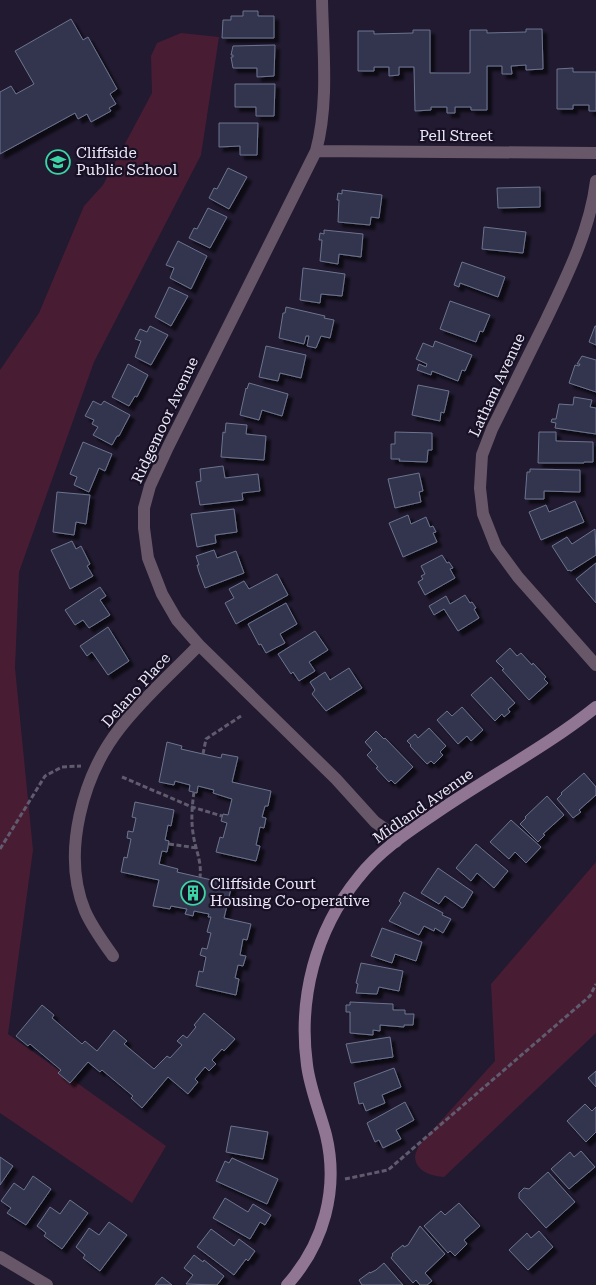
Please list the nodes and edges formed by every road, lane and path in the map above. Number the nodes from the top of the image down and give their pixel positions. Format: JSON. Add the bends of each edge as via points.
{"nodes":[{"id":1,"x":322,"y":0,"type":"edge"},
{"id":2,"x":316,"y":152,"type":"junction"},
{"id":3,"x":596,"y":153,"type":"edge"},
{"id":4,"x":596,"y":181,"type":"edge"},
{"id":5,"x":199,"y":645,"type":"junction"},
{"id":6,"x":596,"y":665,"type":"edge"},
{"id":7,"x":596,"y":707,"type":"edge"},
{"id":8,"x":241,"y":716,"type":"dead end"},
{"id":9,"x":203,"y":754,"type":"dead end"},
{"id":10,"x":97,"y":766,"type":"junction"},
{"id":11,"x":122,"y":776,"type":"dead end"},
{"id":12,"x":194,"y":792,"type":"dead end"},
{"id":13,"x":192,"y":807,"type":"junction"},
{"id":14,"x":222,"y":816,"type":"dead end"},
{"id":15,"x":396,"y":842,"type":"junction"},
{"id":16,"x":169,"y":844,"type":"dead end"},
{"id":17,"x":197,"y":848,"type":"junction"},
{"id":18,"x":0,"y":849,"type":"edge"},
{"id":19,"x":200,"y":877,"type":"dead end"},
{"id":20,"x":113,"y":956,"type":"dead end"},
{"id":21,"x":596,"y":984,"type":"edge"},
{"id":22,"x":330,"y":1183,"type":"junction"},
{"id":23,"x":0,"y":1257,"type":"edge"},
{"id":24,"x":47,"y":1285,"type":"edge"},
{"id":25,"x":287,"y":1285,"type":"edge"}],
"edges":[{"from":1,"to":2,"type":"street","name":"Ridgemoor Avenue","via":[[324,110]]},
{"from":2,"to":3,"type":"street","name":"Pell Street"},
{"from":2,"to":5,"type":"street","name":"Ridgemoor Avenue","via":[[168,447],[144,508],[148,558],[162,594],[177,620]]},
{"from":4,"to":6,"type":"street","name":"Latham Avenue","via":[[585,229],[568,273],[482,455],[480,488],[483,514],[496,547],[518,577]]},
{"from":5,"to":10,"type":"street","name":"Delano Place","via":[[120,728]]},
{"from":5,"to":15,"type":"street","name":"Ridgemoor Avenue"},
{"from":7,"to":15,"type":"street","name":"Midland Avenue"},
{"from":8,"to":9,"type":"path","via":[[206,739]]},
{"from":10,"to":18,"type":"path","via":[[62,767],[45,776]]},
{"from":10,"to":20,"type":"street","name":"Delano Place","via":[[79,818],[75,860],[85,910]]},
{"from":11,"to":13,"type":"path"},
{"from":12,"to":13,"type":"path"},
{"from":13,"to":14,"type":"path"},
{"from":13,"to":17,"type":"path"},
{"from":15,"to":22,"type":"street","name":"Midland Avenue","via":[[378,856],[342,900],[322,940],[309,984],[304,1012],[307,1067],[326,1136],[331,1164]]},
{"from":16,"to":17,"type":"path"},
{"from":17,"to":19,"type":"path"},
{"from":21,"to":22,"type":"path","via":[[590,996],[388,1170]]},
{"from":22,"to":25,"type":"street","name":"Midland Avenue","via":[[325,1218],[315,1245]]},
{"from":23,"to":24,"type":"street"}]}
